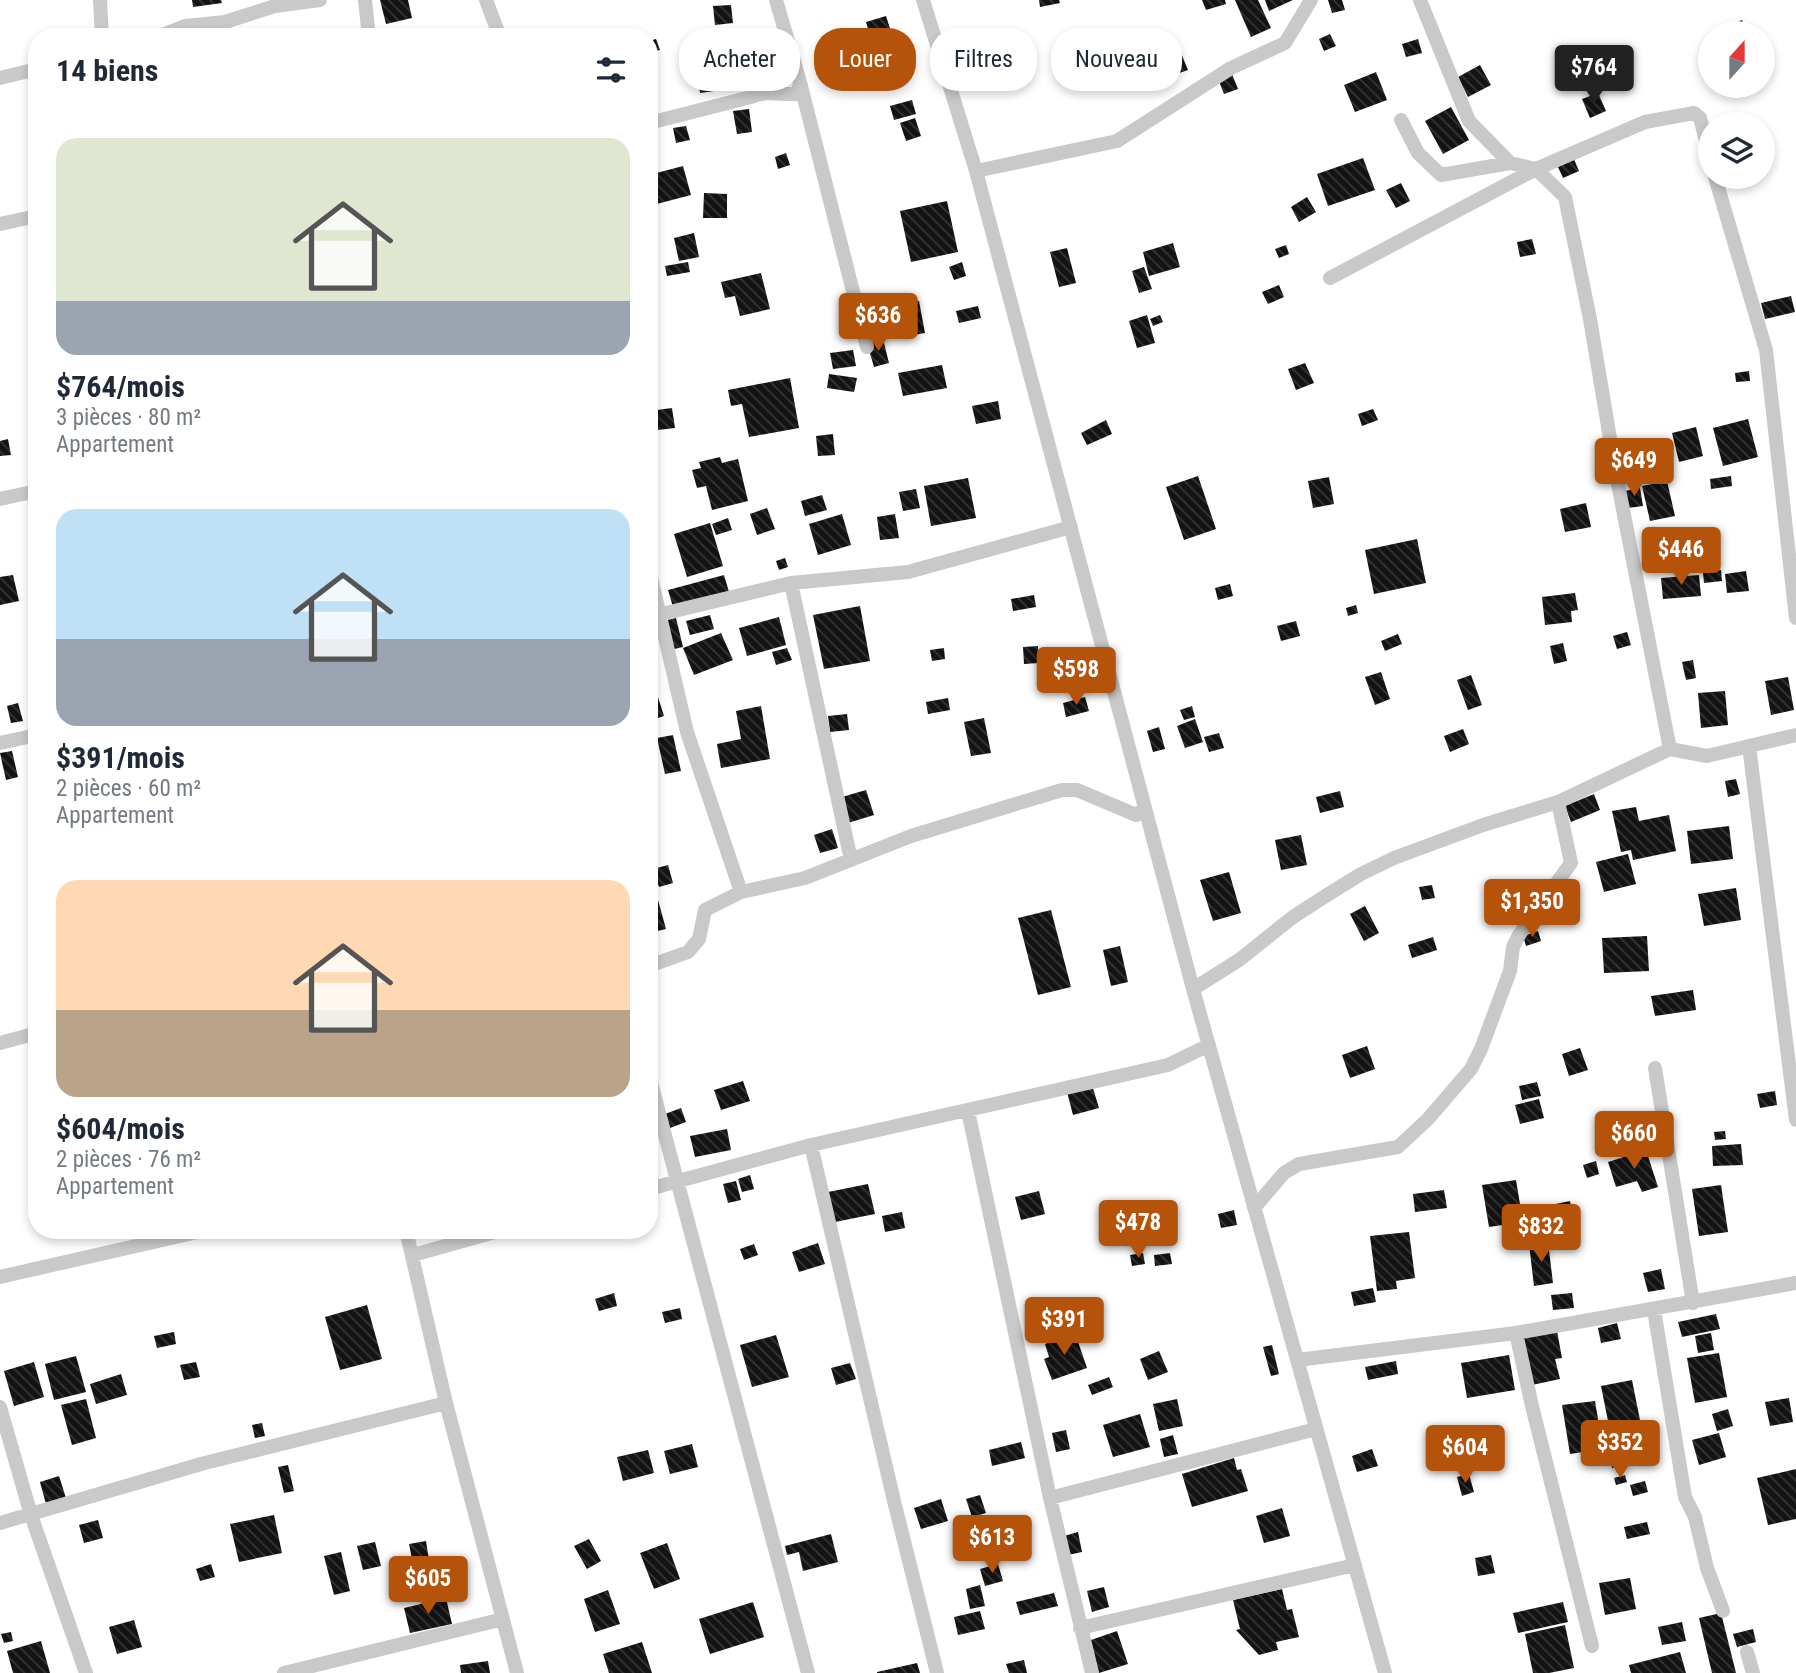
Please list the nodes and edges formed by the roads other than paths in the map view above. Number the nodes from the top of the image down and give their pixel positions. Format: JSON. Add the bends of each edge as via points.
{"nodes":[{"id":1,"x":100,"y":0,"type":"edge"},
{"id":2,"x":320,"y":0,"type":"edge"},
{"id":3,"x":365,"y":0,"type":"edge"},
{"id":4,"x":486,"y":0,"type":"edge"},
{"id":5,"x":776,"y":0,"type":"edge"},
{"id":6,"x":923,"y":0,"type":"edge"},
{"id":7,"x":1311,"y":0,"type":"edge"},
{"id":8,"x":1420,"y":0,"type":"edge"},
{"id":9,"x":102,"y":28,"type":"edge"},
{"id":10,"x":180,"y":28,"type":"edge"},
{"id":11,"x":368,"y":28,"type":"edge"},
{"id":12,"x":497,"y":28,"type":"edge"},
{"id":13,"x":784,"y":28,"type":"edge"},
{"id":14,"x":28,"y":71,"type":"edge"},
{"id":15,"x":0,"y":78,"type":"edge"},
{"id":16,"x":800,"y":82,"type":"edge"},
{"id":17,"x":764,"y":91,"type":"edge"},
{"id":18,"x":764,"y":91,"type":"edge"},
{"id":19,"x":798,"y":91,"type":"edge"},
{"id":20,"x":1698,"y":116,"type":"edge"},
{"id":21,"x":1401,"y":120,"type":"dead end"},
{"id":22,"x":658,"y":121,"type":"edge"},
{"id":23,"x":1510,"y":163,"type":"junction"},
{"id":24,"x":1536,"y":169,"type":"junction"},
{"id":25,"x":976,"y":171,"type":"junction"},
{"id":26,"x":1719,"y":189,"type":"edge"},
{"id":27,"x":28,"y":218,"type":"edge"},
{"id":28,"x":0,"y":224,"type":"edge"},
{"id":29,"x":1330,"y":278,"type":"dead end"},
{"id":30,"x":867,"y":347,"type":"dead end"},
{"id":31,"x":28,"y":493,"type":"edge"},
{"id":32,"x":0,"y":499,"type":"edge"},
{"id":33,"x":1071,"y":527,"type":"junction"},
{"id":34,"x":791,"y":583,"type":"junction"},
{"id":35,"x":658,"y":614,"type":"edge"},
{"id":36,"x":1796,"y":618,"type":"edge"},
{"id":37,"x":658,"y":629,"type":"edge"},
{"id":38,"x":1796,"y":735,"type":"edge"},
{"id":39,"x":28,"y":737,"type":"edge"},
{"id":40,"x":0,"y":743,"type":"edge"},
{"id":41,"x":1749,"y":746,"type":"junction"},
{"id":42,"x":1670,"y":750,"type":"junction"},
{"id":43,"x":1559,"y":802,"type":"junction"},
{"id":44,"x":1145,"y":808,"type":"junction"},
{"id":45,"x":851,"y":860,"type":"junction"},
{"id":46,"x":741,"y":892,"type":"junction"},
{"id":47,"x":658,"y":963,"type":"edge"},
{"id":48,"x":1193,"y":989,"type":"junction"},
{"id":49,"x":28,"y":1035,"type":"edge"},
{"id":50,"x":0,"y":1043,"type":"edge"},
{"id":51,"x":1209,"y":1045,"type":"junction"},
{"id":52,"x":1655,"y":1068,"type":"dead end"},
{"id":53,"x":658,"y":1109,"type":"edge"},
{"id":54,"x":968,"y":1111,"type":"junction"},
{"id":55,"x":1796,"y":1120,"type":"edge"},
{"id":56,"x":811,"y":1144,"type":"junction"},
{"id":57,"x":677,"y":1182,"type":"junction"},
{"id":58,"x":658,"y":1187,"type":"edge"},
{"id":59,"x":1254,"y":1209,"type":"junction"},
{"id":60,"x":166,"y":1239,"type":"edge"},
{"id":61,"x":409,"y":1239,"type":"edge"},
{"id":62,"x":470,"y":1239,"type":"edge"},
{"id":63,"x":413,"y":1255,"type":"junction"},
{"id":64,"x":0,"y":1277,"type":"edge"},
{"id":65,"x":1796,"y":1283,"type":"edge"},
{"id":66,"x":1693,"y":1303,"type":"junction"},
{"id":67,"x":1654,"y":1310,"type":"junction"},
{"id":68,"x":1516,"y":1333,"type":"junction"},
{"id":69,"x":1297,"y":1360,"type":"junction"},
{"id":70,"x":446,"y":1403,"type":"junction"},
{"id":71,"x":0,"y":1407,"type":"edge"},
{"id":72,"x":1316,"y":1429,"type":"junction"},
{"id":73,"x":1050,"y":1498,"type":"junction"},
{"id":74,"x":31,"y":1515,"type":"junction"},
{"id":75,"x":0,"y":1523,"type":"edge"},
{"id":76,"x":1354,"y":1565,"type":"junction"},
{"id":77,"x":1723,"y":1611,"type":"dead end"},
{"id":78,"x":503,"y":1619,"type":"junction"},
{"id":79,"x":1080,"y":1628,"type":"junction"},
{"id":80,"x":1592,"y":1646,"type":"dead end"},
{"id":81,"x":1746,"y":1651,"type":"dead end"},
{"id":82,"x":86,"y":1673,"type":"edge"},
{"id":83,"x":284,"y":1673,"type":"edge"},
{"id":84,"x":517,"y":1673,"type":"edge"},
{"id":85,"x":807,"y":1673,"type":"edge"},
{"id":86,"x":937,"y":1673,"type":"edge"},
{"id":87,"x":1092,"y":1673,"type":"edge"},
{"id":88,"x":1385,"y":1673,"type":"edge"},
{"id":89,"x":1753,"y":1673,"type":"edge"}],
"edges":[{"from":1,"to":9,"type":"street"},
{"from":2,"to":10,"type":"street"},
{"from":3,"to":11,"type":"street"},
{"from":4,"to":12,"type":"street"},
{"from":5,"to":13,"type":"street"},
{"from":6,"to":25,"type":"street"},
{"from":7,"to":25,"type":"street","via":[[1284,43],[1231,68],[1117,141]]},
{"from":8,"to":23,"type":"street","via":[[1469,121]]},
{"from":14,"to":15,"type":"street"},
{"from":16,"to":30,"type":"street"},
{"from":17,"to":22,"type":"street"},
{"from":18,"to":19,"type":"street","via":[[782,95]]},
{"from":20,"to":24,"type":"street","via":[[1687,113],[1645,122]]},
{"from":21,"to":23,"type":"street","via":[[1418,153],[1441,175]]},
{"from":23,"to":24,"type":"street"},
{"from":24,"to":29,"type":"street"},
{"from":24,"to":42,"type":"street","via":[[1565,197]]},
{"from":25,"to":33,"type":"street"},
{"from":26,"to":36,"type":"street","via":[[1766,350]]},
{"from":27,"to":28,"type":"street"},
{"from":31,"to":32,"type":"street"},
{"from":33,"to":34,"type":"street","via":[[908,572]]},
{"from":33,"to":44,"type":"street"},
{"from":34,"to":35,"type":"street"},
{"from":34,"to":45,"type":"street"},
{"from":37,"to":46,"type":"street"},
{"from":38,"to":41,"type":"street"},
{"from":39,"to":40,"type":"street"},
{"from":41,"to":42,"type":"street","via":[[1707,756]]},
{"from":41,"to":55,"type":"street"},
{"from":42,"to":43,"type":"street"},
{"from":43,"to":48,"type":"street","via":[[1483,825],[1362,874]]},
{"from":43,"to":59,"type":"street","via":[[1571,863],[1513,947],[1510,971],[1471,1069],[1398,1147],[1299,1164],[1284,1173]]},
{"from":44,"to":45,"type":"street","via":[[1136,815],[1077,790],[1062,790],[911,836]]},
{"from":44,"to":48,"type":"street"},
{"from":45,"to":46,"type":"street","via":[[805,878]]},
{"from":46,"to":47,"type":"street","via":[[705,910],[699,939],[688,951]]},
{"from":48,"to":51,"type":"street"},
{"from":49,"to":50,"type":"street"},
{"from":51,"to":54,"type":"street","via":[[1168,1065]]},
{"from":51,"to":59,"type":"street"},
{"from":52,"to":66,"type":"street"},
{"from":53,"to":57,"type":"street"},
{"from":54,"to":56,"type":"street"},
{"from":54,"to":73,"type":"street"},
{"from":56,"to":57,"type":"street"},
{"from":56,"to":86,"type":"street"},
{"from":57,"to":58,"type":"street"},
{"from":57,"to":85,"type":"street"},
{"from":59,"to":69,"type":"street"},
{"from":60,"to":64,"type":"street"},
{"from":61,"to":63,"type":"street"},
{"from":62,"to":63,"type":"street"},
{"from":63,"to":70,"type":"street"},
{"from":65,"to":66,"type":"street"},
{"from":66,"to":67,"type":"street"},
{"from":67,"to":68,"type":"street"},
{"from":67,"to":77,"type":"street","via":[[1685,1497]]},
{"from":68,"to":69,"type":"street"},
{"from":68,"to":80,"type":"street"},
{"from":69,"to":72,"type":"street"},
{"from":70,"to":74,"type":"street","via":[[201,1464]]},
{"from":70,"to":78,"type":"street"},
{"from":71,"to":74,"type":"street"},
{"from":72,"to":73,"type":"street"},
{"from":72,"to":76,"type":"street"},
{"from":73,"to":79,"type":"street"},
{"from":74,"to":75,"type":"street"},
{"from":74,"to":82,"type":"street"},
{"from":76,"to":79,"type":"street"},
{"from":76,"to":88,"type":"street"},
{"from":78,"to":83,"type":"street"},
{"from":78,"to":84,"type":"street"},
{"from":79,"to":87,"type":"street"},
{"from":81,"to":89,"type":"street"}]}
